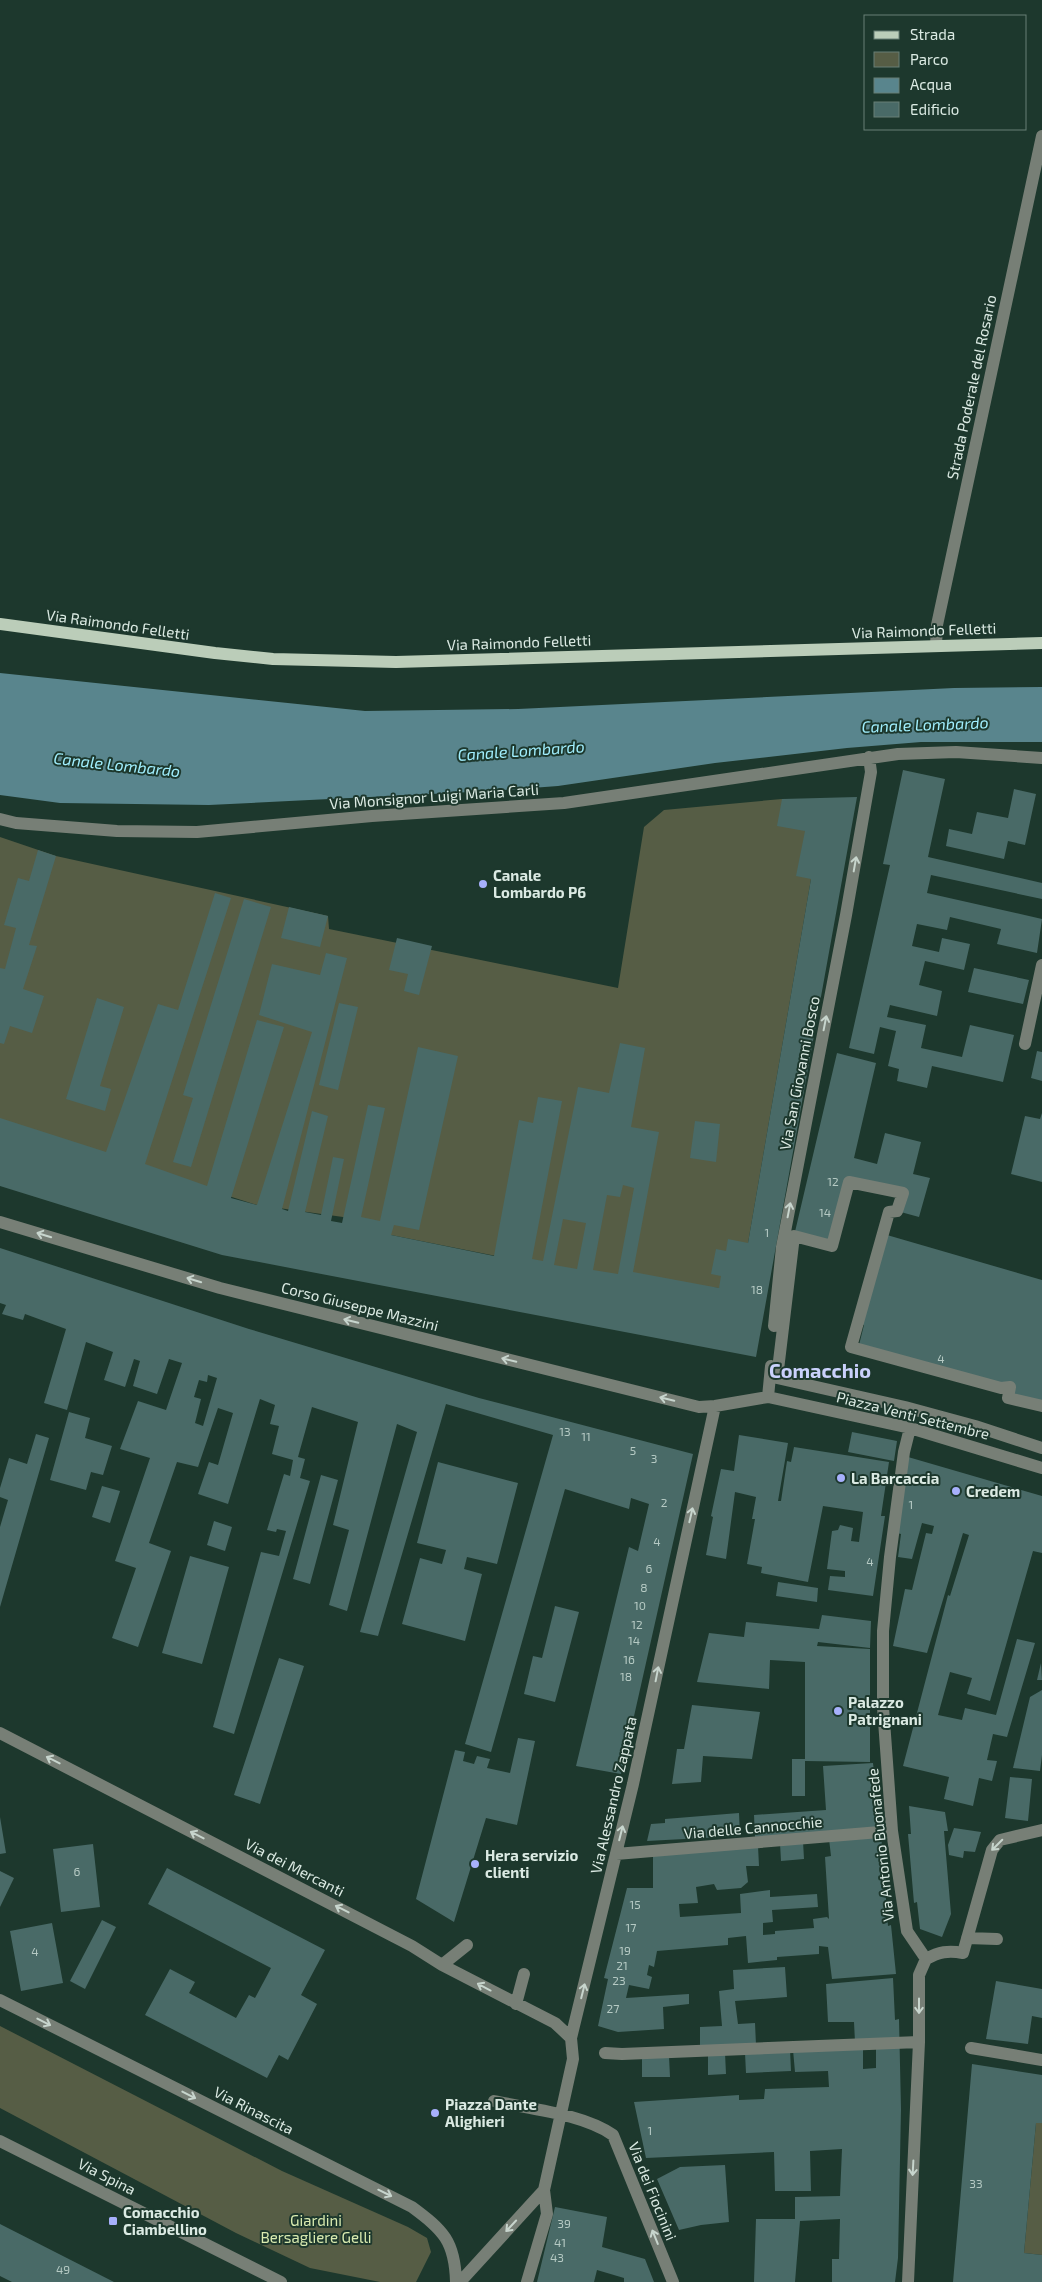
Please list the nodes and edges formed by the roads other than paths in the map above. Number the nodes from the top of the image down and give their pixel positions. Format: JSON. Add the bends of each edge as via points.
{"nodes":[{"id":1,"x":1042,"y":136,"type":"edge"},
{"id":2,"x":0,"y":624,"type":"edge"},
{"id":3,"x":1042,"y":643,"type":"edge"},
{"id":4,"x":936,"y":646,"type":"junction"},
{"id":5,"x":869,"y":757,"type":"junction"},
{"id":6,"x":1042,"y":758,"type":"edge"},
{"id":7,"x":0,"y":819,"type":"edge"},
{"id":8,"x":1042,"y":965,"type":"edge"},
{"id":9,"x":1024,"y":1044,"type":"dead end"},
{"id":10,"x":0,"y":1222,"type":"edge"},
{"id":11,"x":768,"y":1397,"type":"junction"},
{"id":12,"x":715,"y":1406,"type":"junction"},
{"id":13,"x":1042,"y":1406,"type":"edge"},
{"id":14,"x":910,"y":1428,"type":"junction"},
{"id":15,"x":1042,"y":1448,"type":"edge"},
{"id":16,"x":1042,"y":1468,"type":"edge"},
{"id":17,"x":0,"y":1733,"type":"edge"},
{"id":18,"x":1042,"y":1830,"type":"edge"},
{"id":19,"x":892,"y":1832,"type":"junction"},
{"id":20,"x":616,"y":1854,"type":"junction"},
{"id":21,"x":967,"y":1938,"type":"junction"},
{"id":22,"x":997,"y":1940,"type":"dead end"},
{"id":23,"x":466,"y":1945,"type":"dead end"},
{"id":24,"x":926,"y":1959,"type":"junction"},
{"id":25,"x":442,"y":1965,"type":"junction"},
{"id":26,"x":524,"y":1974,"type":"dead end"},
{"id":27,"x":0,"y":2000,"type":"edge"},
{"id":28,"x":516,"y":2004,"type":"junction"},
{"id":29,"x":571,"y":2038,"type":"junction"},
{"id":30,"x":919,"y":2042,"type":"junction"},
{"id":31,"x":971,"y":2048,"type":"dead end"},
{"id":32,"x":605,"y":2053,"type":"dead end"},
{"id":33,"x":1042,"y":2060,"type":"edge"},
{"id":34,"x":494,"y":2101,"type":"dead end"},
{"id":35,"x":562,"y":2116,"type":"junction"},
{"id":36,"x":0,"y":2140,"type":"edge"},
{"id":37,"x":544,"y":2190,"type":"junction"},
{"id":38,"x":280,"y":2282,"type":"edge"},
{"id":39,"x":458,"y":2282,"type":"edge"},
{"id":40,"x":527,"y":2282,"type":"edge"},
{"id":41,"x":673,"y":2282,"type":"edge"},
{"id":42,"x":908,"y":2282,"type":"edge"}],
"edges":[{"from":1,"to":4,"type":"street","name":"Strada Poderale del Rosario","via":[[937,625]]},
{"from":2,"to":4,"type":"main road","name":"Via Raimondo Felletti","via":[[215,653],[327,661],[396,662]]},
{"from":3,"to":4,"type":"main road","name":"Via Raimondo Felletti"},
{"from":5,"to":6,"type":"street","name":"Via Monsignor Luigi Maria Carli","via":[[956,752]]},
{"from":5,"to":7,"type":"street","name":"Via Monsignor Luigi Maria Carli","via":[[564,803],[197,832],[117,831]]},
{"from":11,"to":5,"type":"street","name":"Via San Giovanni Bosco","one_way":true,"via":[[782,1247],[848,906],[871,772]]},
{"from":8,"to":9,"type":"street"},
{"from":12,"to":10,"type":"street","name":"Corso Giuseppe Mazzini","one_way":true,"via":[[699,1407],[220,1288]]},
{"from":11,"to":12,"type":"street","name":"Piazza Venti Settembre"},
{"from":11,"to":14,"type":"street","name":"Piazza Venti Settembre"},
{"from":20,"to":12,"type":"street","name":"Via Alessandro Zappata","one_way":true},
{"from":13,"to":15,"type":"street","name":"Piazza Venti Settembre","via":[[1008,1398],[1010,1386],[1001,1388],[850,1347],[889,1212],[897,1211],[903,1193],[849,1182],[832,1246],[794,1236],[777,1378],[906,1407]]},
{"from":14,"to":16,"type":"street","name":"Piazza Venti Settembre"},
{"from":14,"to":19,"type":"street","name":"Via Antonio Buonafede","via":[[904,1452],[883,1631],[883,1697]]},
{"from":25,"to":17,"type":"street","name":"Via dei Mercanti","one_way":true,"via":[[404,1942]]},
{"from":18,"to":21,"type":"street","one_way":true,"via":[[1000,1840],[992,1850]]},
{"from":19,"to":20,"type":"street","name":"Via delle Cannocchie"},
{"from":19,"to":24,"type":"street","name":"Via Antonio Buonafede","via":[[907,1931]]},
{"from":29,"to":20,"type":"street","name":"Via Alessandro Zappata","one_way":true},
{"from":21,"to":22,"type":"street"},
{"from":21,"to":24,"type":"street","via":[[962,1953],[952,1950]]},
{"from":23,"to":25,"type":"street"},
{"from":24,"to":30,"type":"street","one_way":true,"via":[[919,1975]]},
{"from":28,"to":25,"type":"street","name":"Via dei Mercanti","one_way":true},
{"from":26,"to":28,"type":"street"},
{"from":27,"to":39,"type":"street","name":"Via Rinascita","one_way":true,"via":[[412,2207],[442,2231],[455,2260]]},
{"from":28,"to":29,"type":"street","name":"Via dei Mercanti","via":[[555,2023]]},
{"from":29,"to":35,"type":"street","name":"Via Alessandro Zappata","via":[[573,2059]]},
{"from":30,"to":32,"type":"street"},
{"from":30,"to":42,"type":"street","one_way":true},
{"from":31,"to":33,"type":"street"},
{"from":34,"to":35,"type":"street","name":"Via dei Fiocinini"},
{"from":35,"to":37,"type":"street","name":"Via Alessandro Zappata"},
{"from":41,"to":35,"type":"street","name":"Via dei Fiocinini","one_way":true,"via":[[613,2135],[602,2128]]},
{"from":36,"to":38,"type":"street","name":"Via Spina"},
{"from":37,"to":39,"type":"street","name":"Via Alessandro Zappata","one_way":true},
{"from":37,"to":40,"type":"street","name":"Via Alessandro Zappata","via":[[547,2214]]}]}
